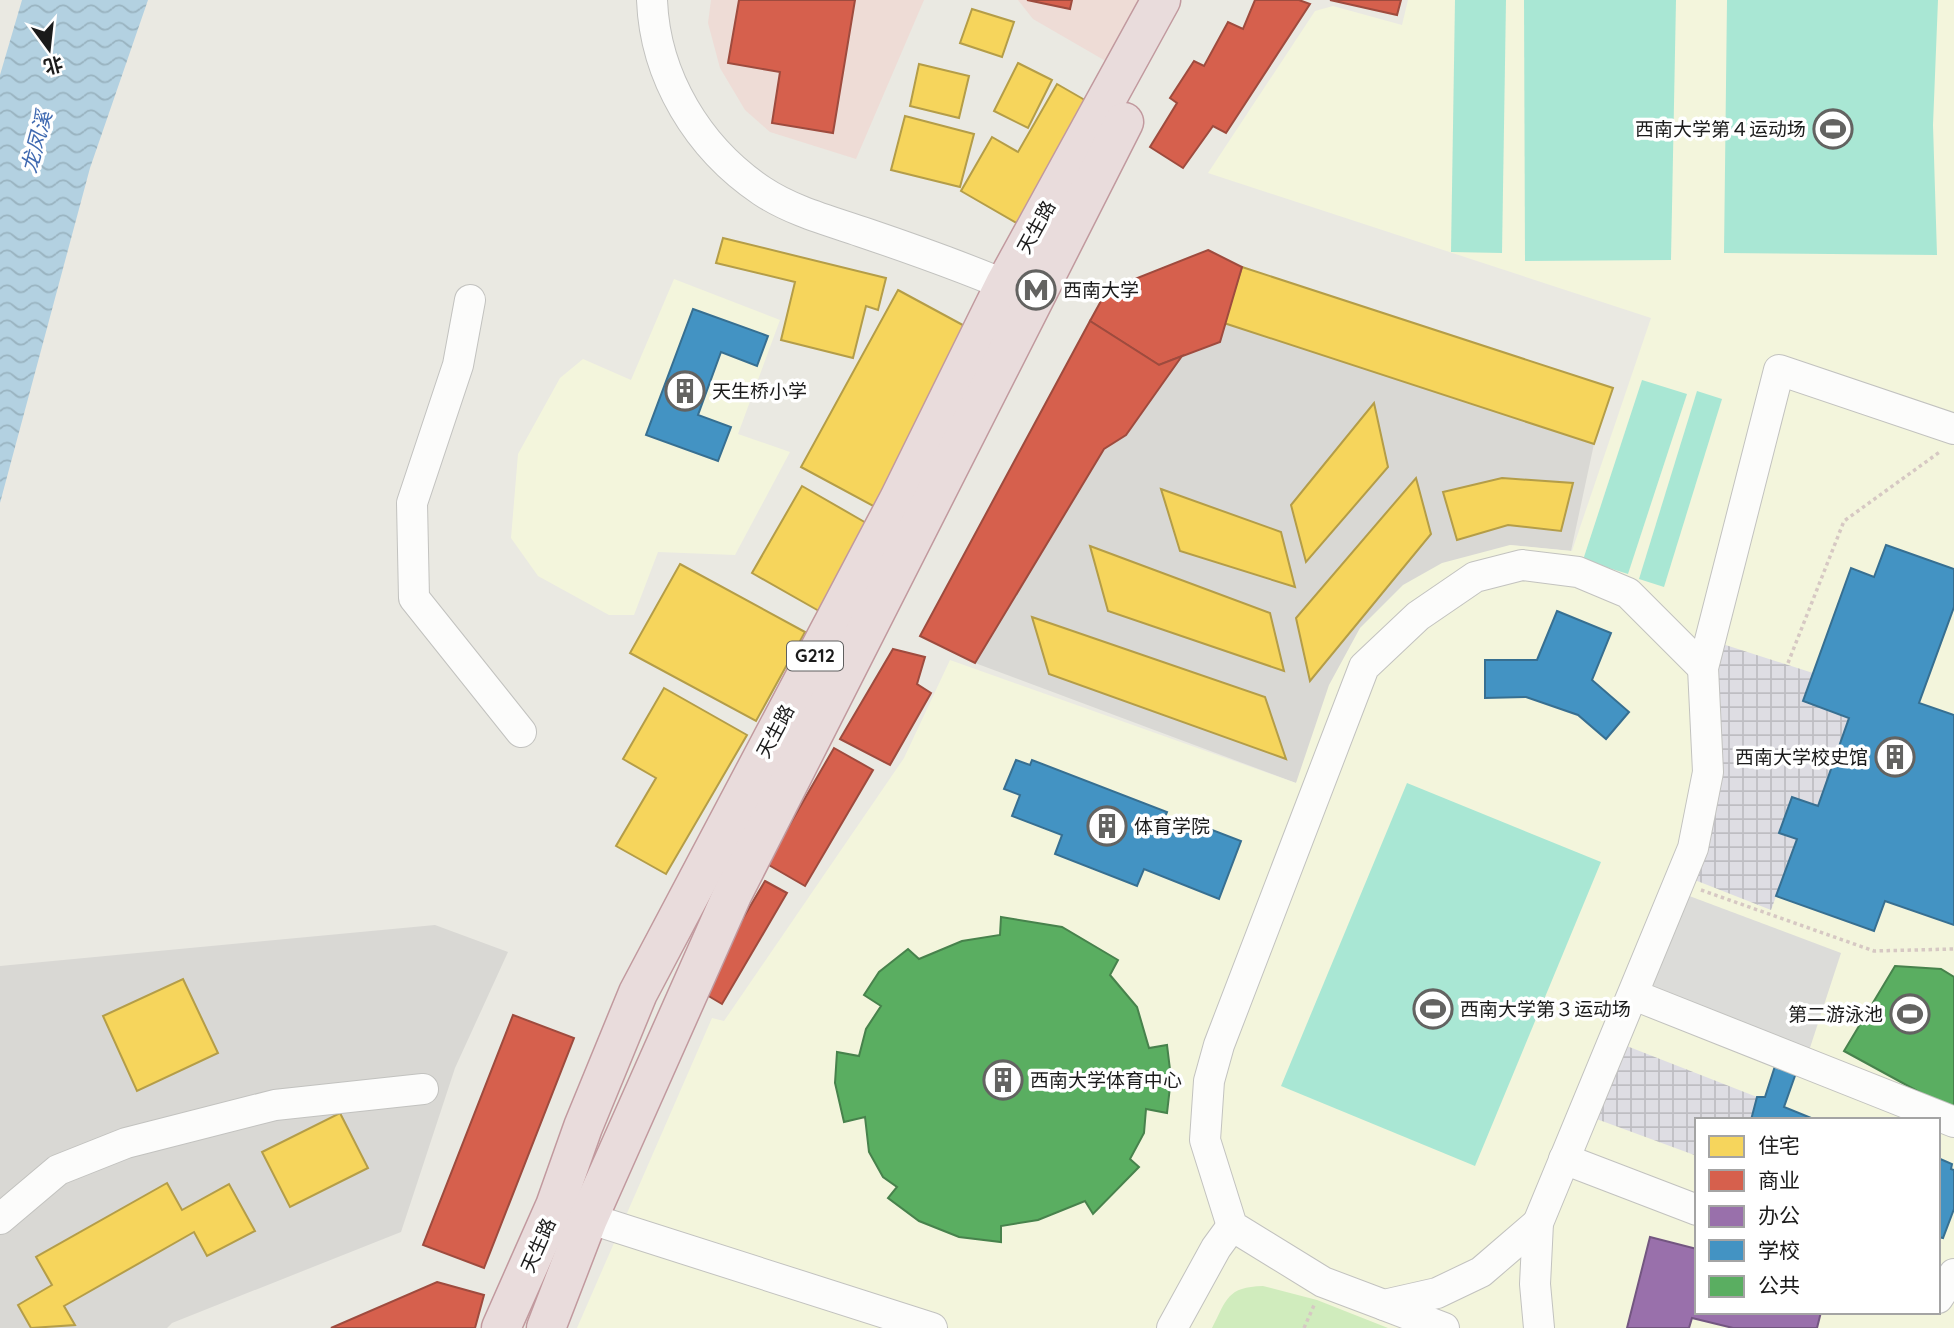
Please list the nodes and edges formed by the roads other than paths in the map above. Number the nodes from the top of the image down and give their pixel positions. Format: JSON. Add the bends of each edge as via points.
{"nodes":[{"id":1,"x":652,"y":0,"type":"edge"},
{"id":2,"x":1161,"y":0,"type":"edge"},
{"id":3,"x":1190,"y":0,"type":"edge"},
{"id":4,"x":1020,"y":290,"type":"junction"},
{"id":5,"x":470,"y":300,"type":"dead end"},
{"id":6,"x":1949,"y":439,"type":"edge"},
{"id":7,"x":1703,"y":668,"type":"junction"},
{"id":8,"x":521,"y":732,"type":"dead end"},
{"id":9,"x":1634,"y":995,"type":"junction"},
{"id":10,"x":424,"y":1089,"type":"dead end"},
{"id":11,"x":1954,"y":1122,"type":"edge"},
{"id":12,"x":1564,"y":1159,"type":"junction"},
{"id":13,"x":1695,"y":1209,"type":"edge"},
{"id":14,"x":571,"y":1213,"type":"junction"},
{"id":15,"x":0,"y":1219,"type":"edge"},
{"id":16,"x":1538,"y":1223,"type":"junction"},
{"id":17,"x":1232,"y":1226,"type":"junction"},
{"id":18,"x":1954,"y":1274,"type":"edge"},
{"id":19,"x":1437,"y":1293,"type":"junction"},
{"id":20,"x":1940,"y":1295,"type":"edge"},
{"id":21,"x":1384,"y":1305,"type":"junction"},
{"id":22,"x":1434,"y":1326,"type":"edge"},
{"id":23,"x":501,"y":1328,"type":"edge"},
{"id":24,"x":546,"y":1328,"type":"edge"},
{"id":25,"x":932,"y":1328,"type":"edge"},
{"id":26,"x":1172,"y":1328,"type":"edge"},
{"id":27,"x":1539,"y":1328,"type":"edge"}],
"edges":[{"from":1,"to":4,"type":"street","via":[[652,19],[679,102],[731,168],[763,192],[802,211]]},
{"from":2,"to":4,"type":"highway","name":"天生路","number":"G212"},
{"from":3,"to":4,"type":"highway","name":"天生路","number":"G212","via":[[1108,150]]},
{"from":4,"to":14,"type":"highway","name":"天生路","number":"G212","via":[[732,895]]},
{"from":5,"to":8,"type":"street","via":[[458,365],[412,503],[414,598]]},
{"from":6,"to":7,"type":"street","via":[[1779,370]]},
{"from":7,"to":9,"type":"street","via":[[1708,772],[1693,848]]},
{"from":7,"to":17,"type":"street","via":[[1628,593],[1578,572],[1522,565],[1475,577],[1418,616],[1364,667],[1209,1081],[1205,1140]]},
{"from":9,"to":11,"type":"street"},
{"from":9,"to":12,"type":"street"},
{"from":10,"to":15,"type":"street","via":[[275,1105],[125,1143],[58,1170]]},
{"from":12,"to":13,"type":"street"},
{"from":12,"to":16,"type":"street"},
{"from":14,"to":23,"type":"highway","name":"天生路","number":"G212"},
{"from":14,"to":24,"type":"highway","name":"天生路","number":"G212"},
{"from":14,"to":25,"type":"street"},
{"from":16,"to":19,"type":"street","via":[[1481,1272]]},
{"from":16,"to":27,"type":"street","via":[[1535,1283]]},
{"from":17,"to":21,"type":"street","via":[[1323,1282]]},
{"from":17,"to":26,"type":"street"},
{"from":18,"to":20,"type":"street"},
{"from":19,"to":21,"type":"street"},
{"from":19,"to":22,"type":"street"},
{"from":21,"to":22,"type":"street"}]}
